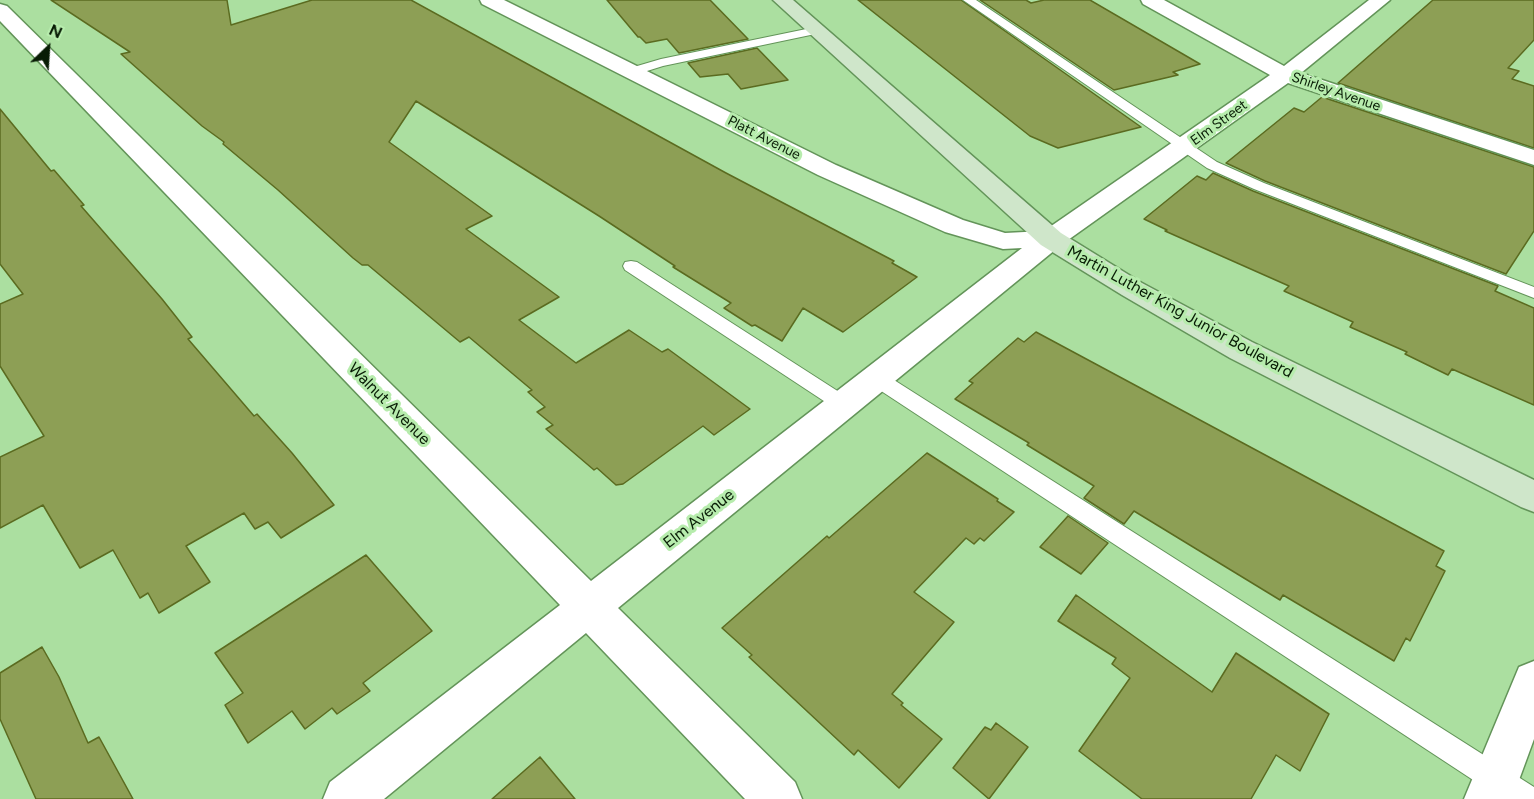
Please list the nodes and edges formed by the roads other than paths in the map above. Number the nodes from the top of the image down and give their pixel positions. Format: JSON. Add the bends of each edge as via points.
{"nodes":[{"id":1,"x":489,"y":0,"type":"edge"},
{"id":2,"x":782,"y":0,"type":"edge"},
{"id":3,"x":969,"y":0,"type":"edge"},
{"id":4,"x":1150,"y":0,"type":"edge"},
{"id":5,"x":1381,"y":0,"type":"edge"},
{"id":6,"x":0,"y":10,"type":"edge"},
{"id":7,"x":816,"y":31,"type":"junction"},
{"id":8,"x":631,"y":72,"type":"junction"},
{"id":9,"x":1285,"y":75,"type":"junction"},
{"id":10,"x":1185,"y":147,"type":"junction"},
{"id":11,"x":1534,"y":158,"type":"edge"},
{"id":12,"x":1051,"y":239,"type":"junction"},
{"id":13,"x":631,"y":266,"type":"dead end"},
{"id":14,"x":1534,"y":292,"type":"edge"},
{"id":15,"x":876,"y":378,"type":"junction"},
{"id":16,"x":843,"y":404,"type":"junction"},
{"id":17,"x":1534,"y":497,"type":"edge"},
{"id":18,"x":589,"y":607,"type":"junction"},
{"id":19,"x":1534,"y":681,"type":"edge"},
{"id":20,"x":1504,"y":792,"type":"edge"},
{"id":21,"x":347,"y":799,"type":"edge"},
{"id":22,"x":778,"y":799,"type":"edge"}],
"edges":[{"from":1,"to":8,"type":"street","name":"Platt Avenue"},
{"from":2,"to":7,"type":"main road","name":"Martin Luther King Junior Boulevard"},
{"from":3,"to":10,"type":"lane"},
{"from":4,"to":9,"type":"street","name":"Shirley Avenue"},
{"from":5,"to":9,"type":"street","name":"Elm Street"},
{"from":6,"to":18,"type":"street","name":"Walnut Avenue"},
{"from":7,"to":8,"type":"lane"},
{"from":7,"to":12,"type":"main road","name":"Martin Luther King Junior Boulevard"},
{"from":8,"to":12,"type":"street","name":"Platt Avenue","via":[[827,170],[954,226],[1003,241]]},
{"from":9,"to":10,"type":"street","name":"Elm Street"},
{"from":9,"to":11,"type":"street","name":"Shirley Avenue"},
{"from":10,"to":12,"type":"street","name":"Elm Street"},
{"from":10,"to":14,"type":"lane","via":[[1212,165],[1259,186]]},
{"from":12,"to":15,"type":"street","name":"Elm Avenue"},
{"from":12,"to":17,"type":"main road","name":"Martin Luther King Junior Boulevard","via":[[1241,350]]},
{"from":13,"to":16,"type":"lane"},
{"from":15,"to":16,"type":"street","name":"Elm Avenue"},
{"from":15,"to":20,"type":"lane"},
{"from":16,"to":18,"type":"street","name":"Elm Avenue"},
{"from":18,"to":21,"type":"street","name":"Elm Avenue"},
{"from":18,"to":22,"type":"street","name":"Walnut Avenue"},
{"from":19,"to":20,"type":"street"}]}
